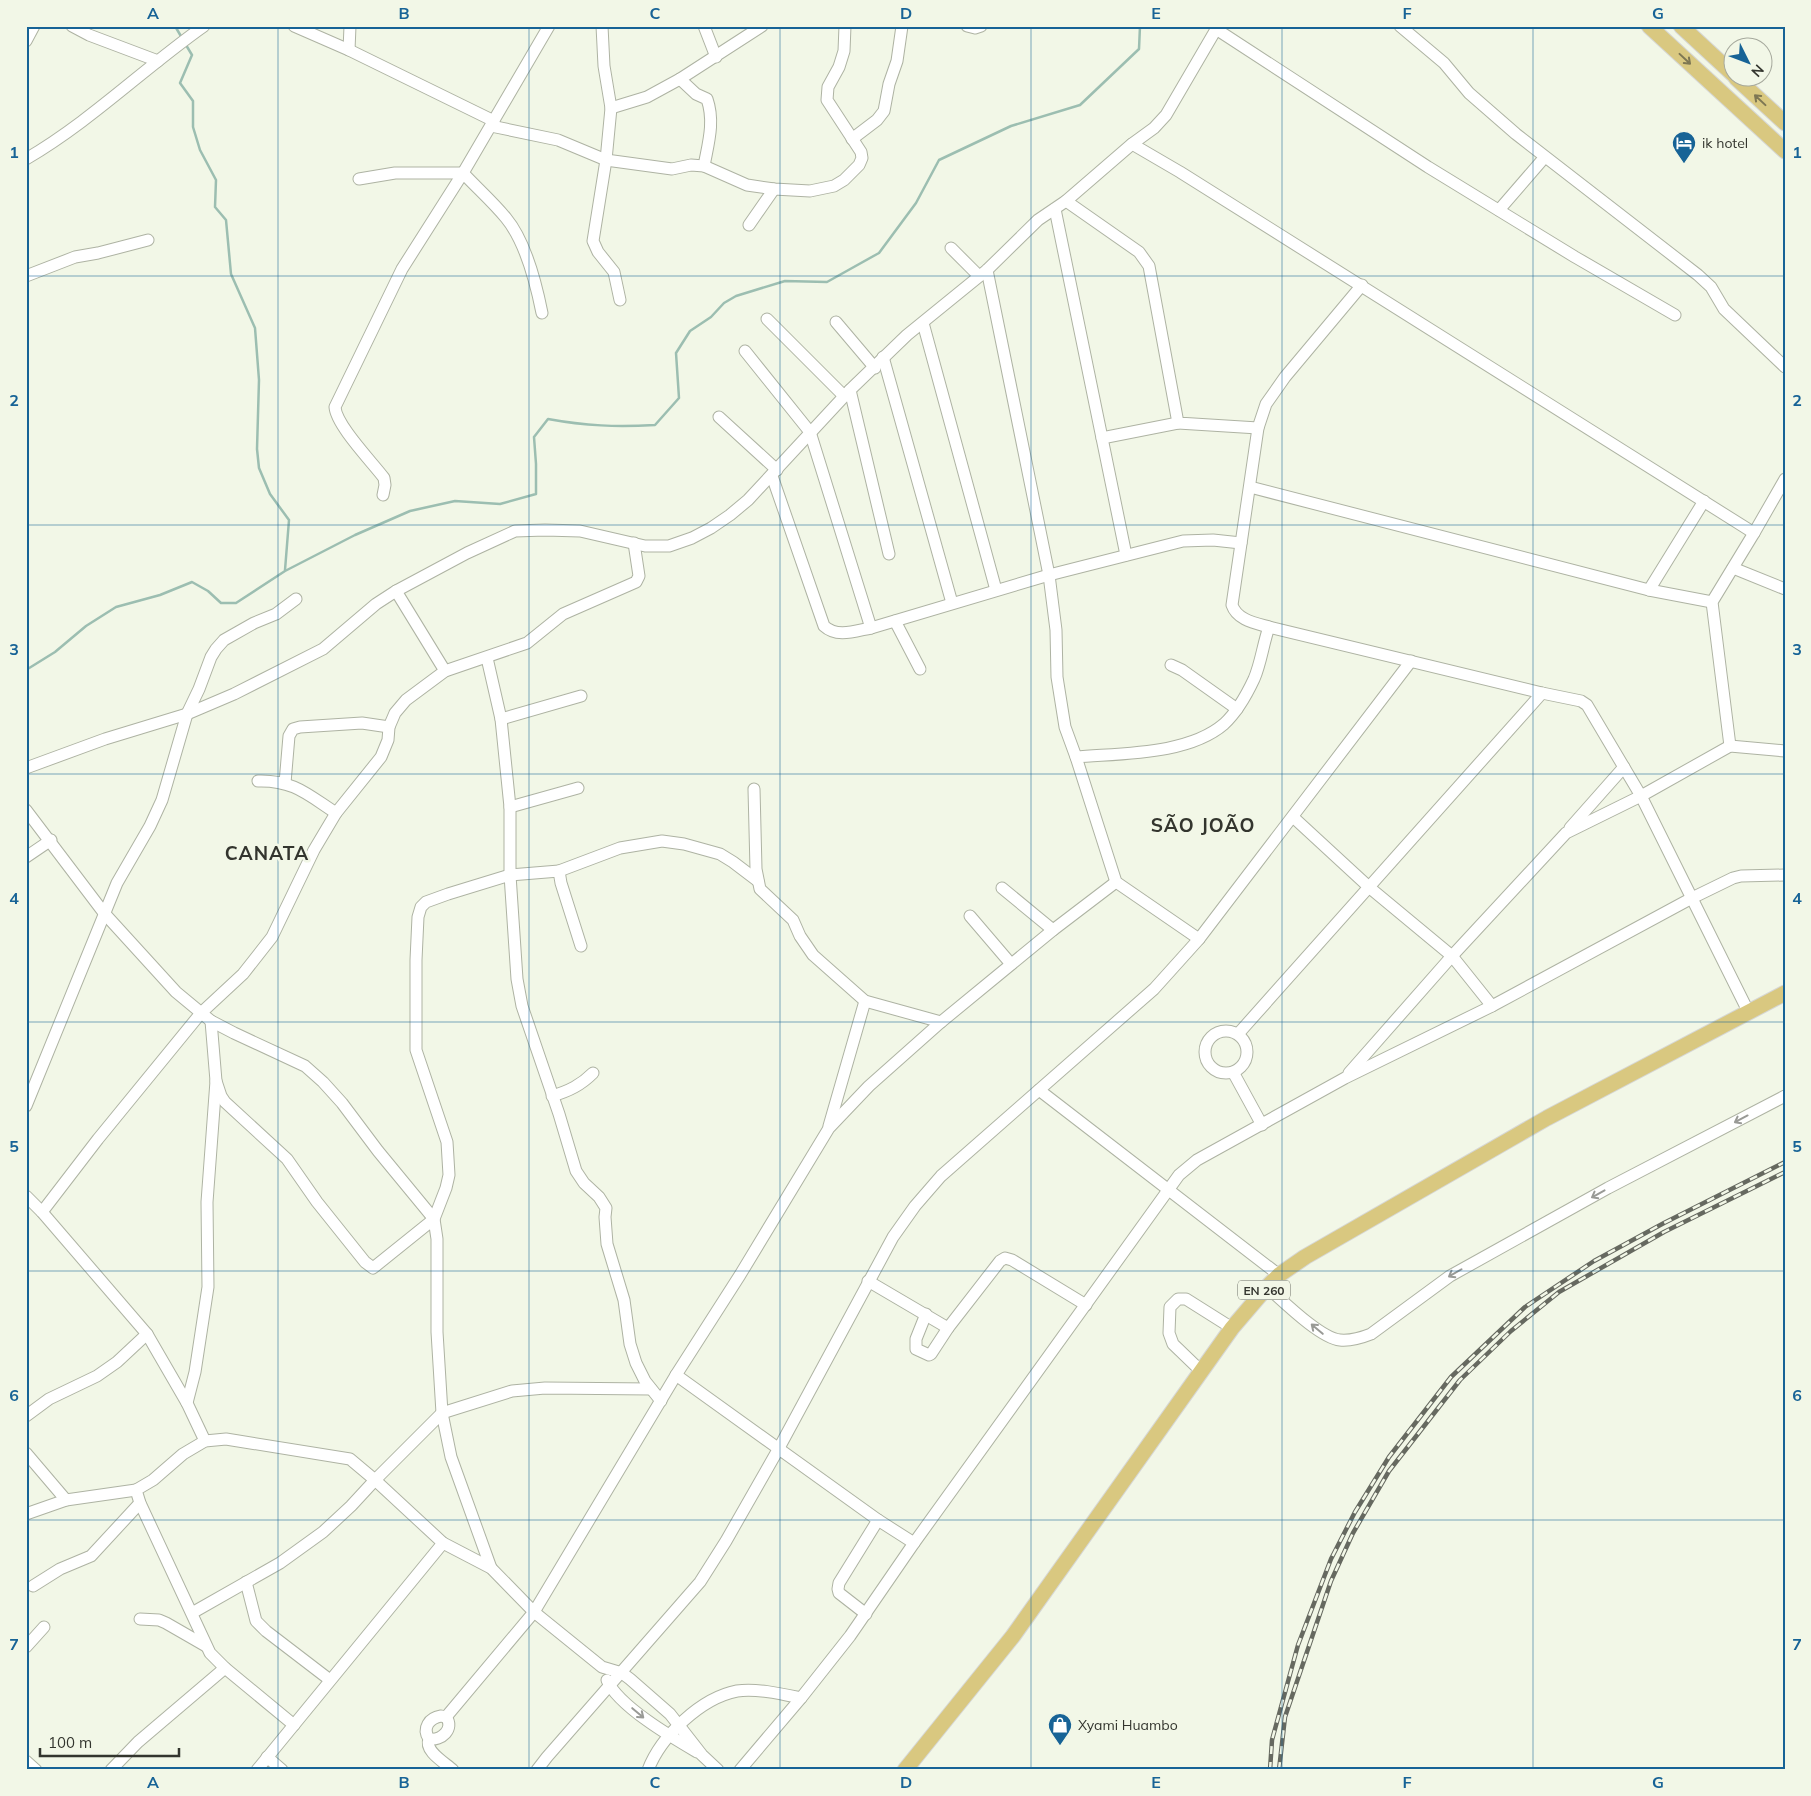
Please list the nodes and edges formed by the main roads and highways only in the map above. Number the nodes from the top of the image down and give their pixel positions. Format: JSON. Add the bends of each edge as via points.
{"nodes":[{"id":1,"x":1649,"y":26,"type":"edge"},
{"id":2,"x":1682,"y":26,"type":"edge"},
{"id":3,"x":1724,"y":66,"type":"edge"},
{"id":4,"x":1748,"y":88,"type":"edge"},
{"id":5,"x":1785,"y":123,"type":"edge"},
{"id":6,"x":1785,"y":151,"type":"edge"},
{"id":7,"x":1785,"y":993,"type":"edge"},
{"id":8,"x":905,"y":1770,"type":"edge"}],
"edges":[{"from":1,"to":6,"type":"main road","one_way":true},
{"from":2,"to":3,"type":"main road"},
{"from":5,"to":4,"type":"main road","one_way":true},
{"from":7,"to":8,"type":"main road","number":"EN 260","via":[[1548,1118],[1279,1275],[1232,1328],[1013,1636]]}]}
